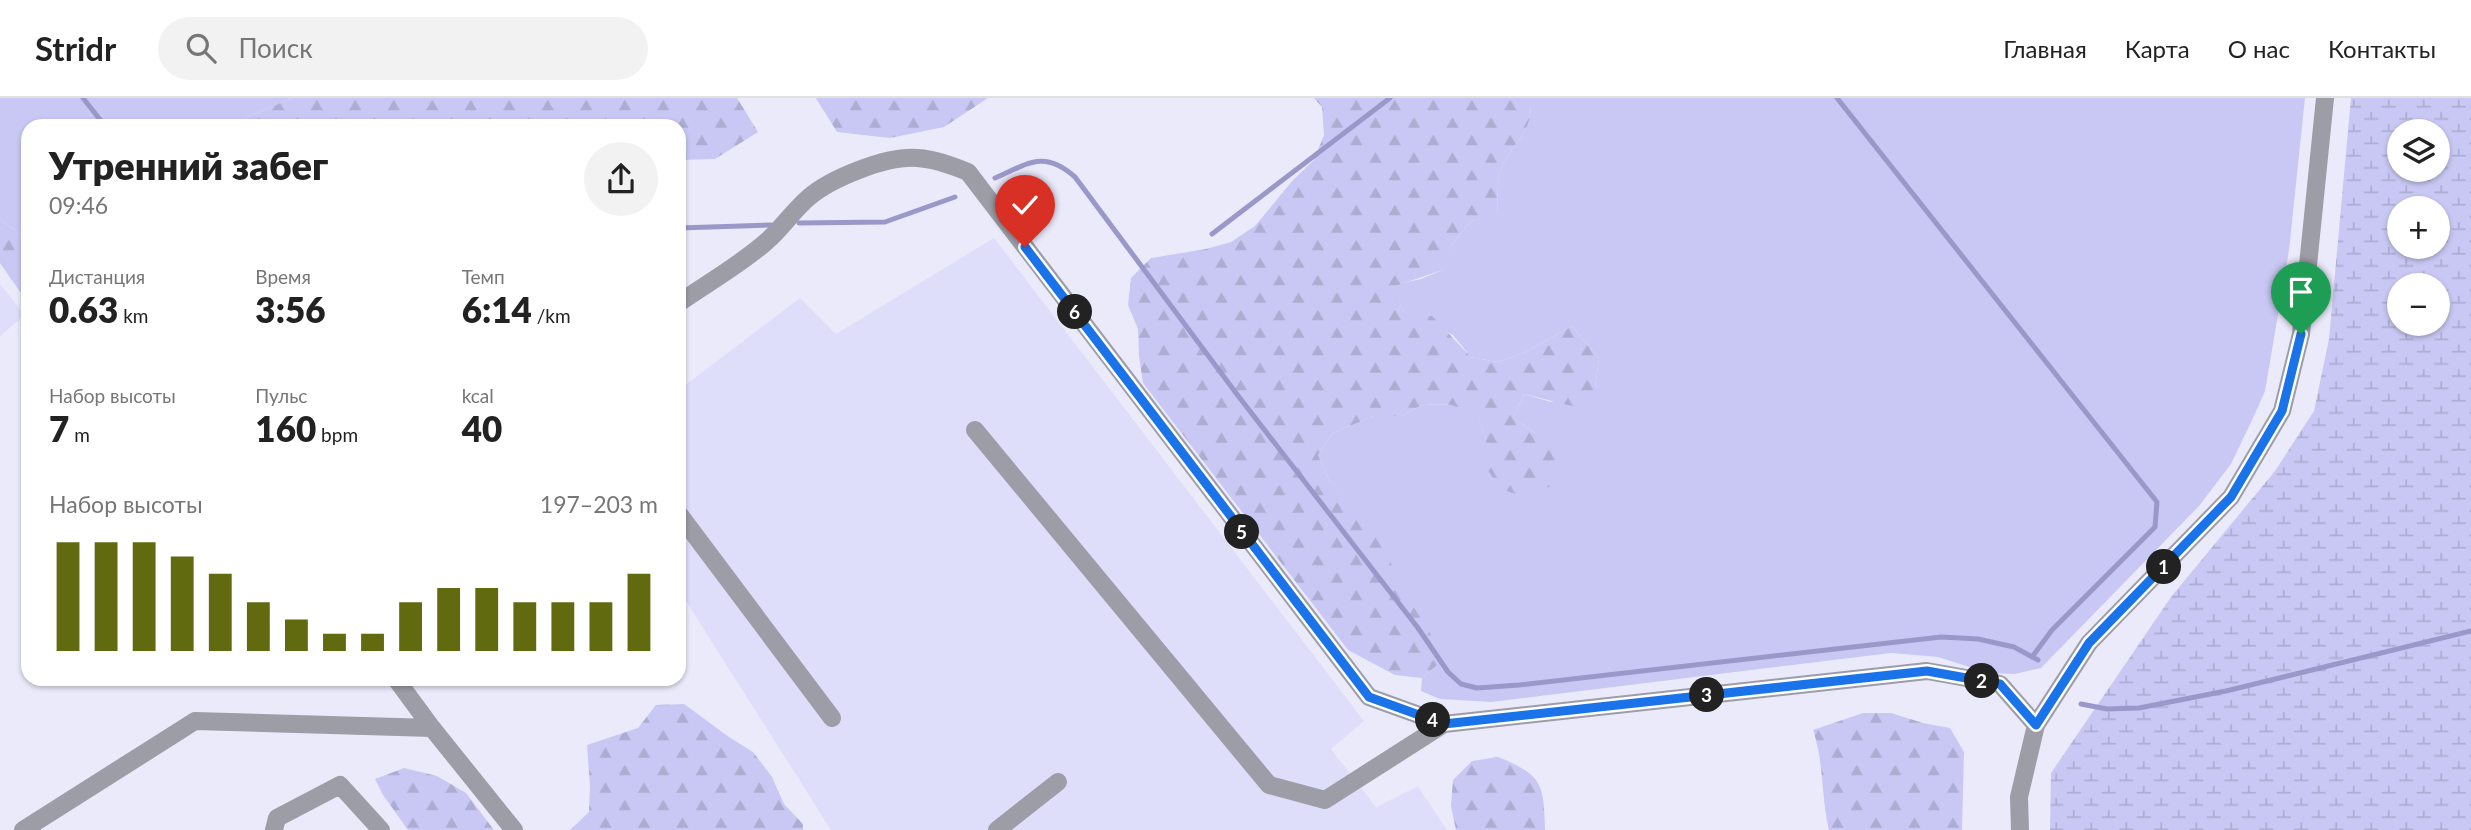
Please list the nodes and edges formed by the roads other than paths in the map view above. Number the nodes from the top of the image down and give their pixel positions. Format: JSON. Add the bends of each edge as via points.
{"nodes":[{"id":1,"x":2325,"y":98,"type":"edge"},
{"id":2,"x":686,"y":298,"type":"edge"},
{"id":3,"x":975,"y":430,"type":"dead end"},
{"id":4,"x":686,"y":523,"type":"edge"},
{"id":5,"x":401,"y":686,"type":"edge"},
{"id":6,"x":832,"y":718,"type":"dead end"},
{"id":7,"x":1444,"y":724,"type":"junction"},
{"id":8,"x":2036,"y":725,"type":"junction"},
{"id":9,"x":432,"y":728,"type":"junction"},
{"id":10,"x":1058,"y":782,"type":"dead end"},
{"id":11,"x":23,"y":830,"type":"edge"},
{"id":12,"x":274,"y":830,"type":"edge"},
{"id":13,"x":381,"y":830,"type":"edge"},
{"id":14,"x":514,"y":830,"type":"edge"},
{"id":15,"x":997,"y":830,"type":"edge"},
{"id":16,"x":2020,"y":830,"type":"edge"}],
"edges":[{"from":1,"to":8,"type":"street","via":[[2301,334],[2282,411],[2231,497],[2089,643]]},
{"from":2,"to":7,"type":"street","via":[[766,242],[808,198],[833,181],[860,169],[914,158],[968,172],[1369,697]]},
{"from":3,"to":7,"type":"street","via":[[1269,785],[1325,800]]},
{"from":4,"to":6,"type":"street"},
{"from":5,"to":9,"type":"street"},
{"from":7,"to":8,"type":"street","via":[[1927,671],[2000,684]]},
{"from":8,"to":16,"type":"street","via":[[2019,797]]},
{"from":9,"to":11,"type":"street","via":[[195,721]]},
{"from":9,"to":14,"type":"street"},
{"from":10,"to":15,"type":"street"},
{"from":12,"to":13,"type":"street","via":[[277,818],[340,785]]}]}
